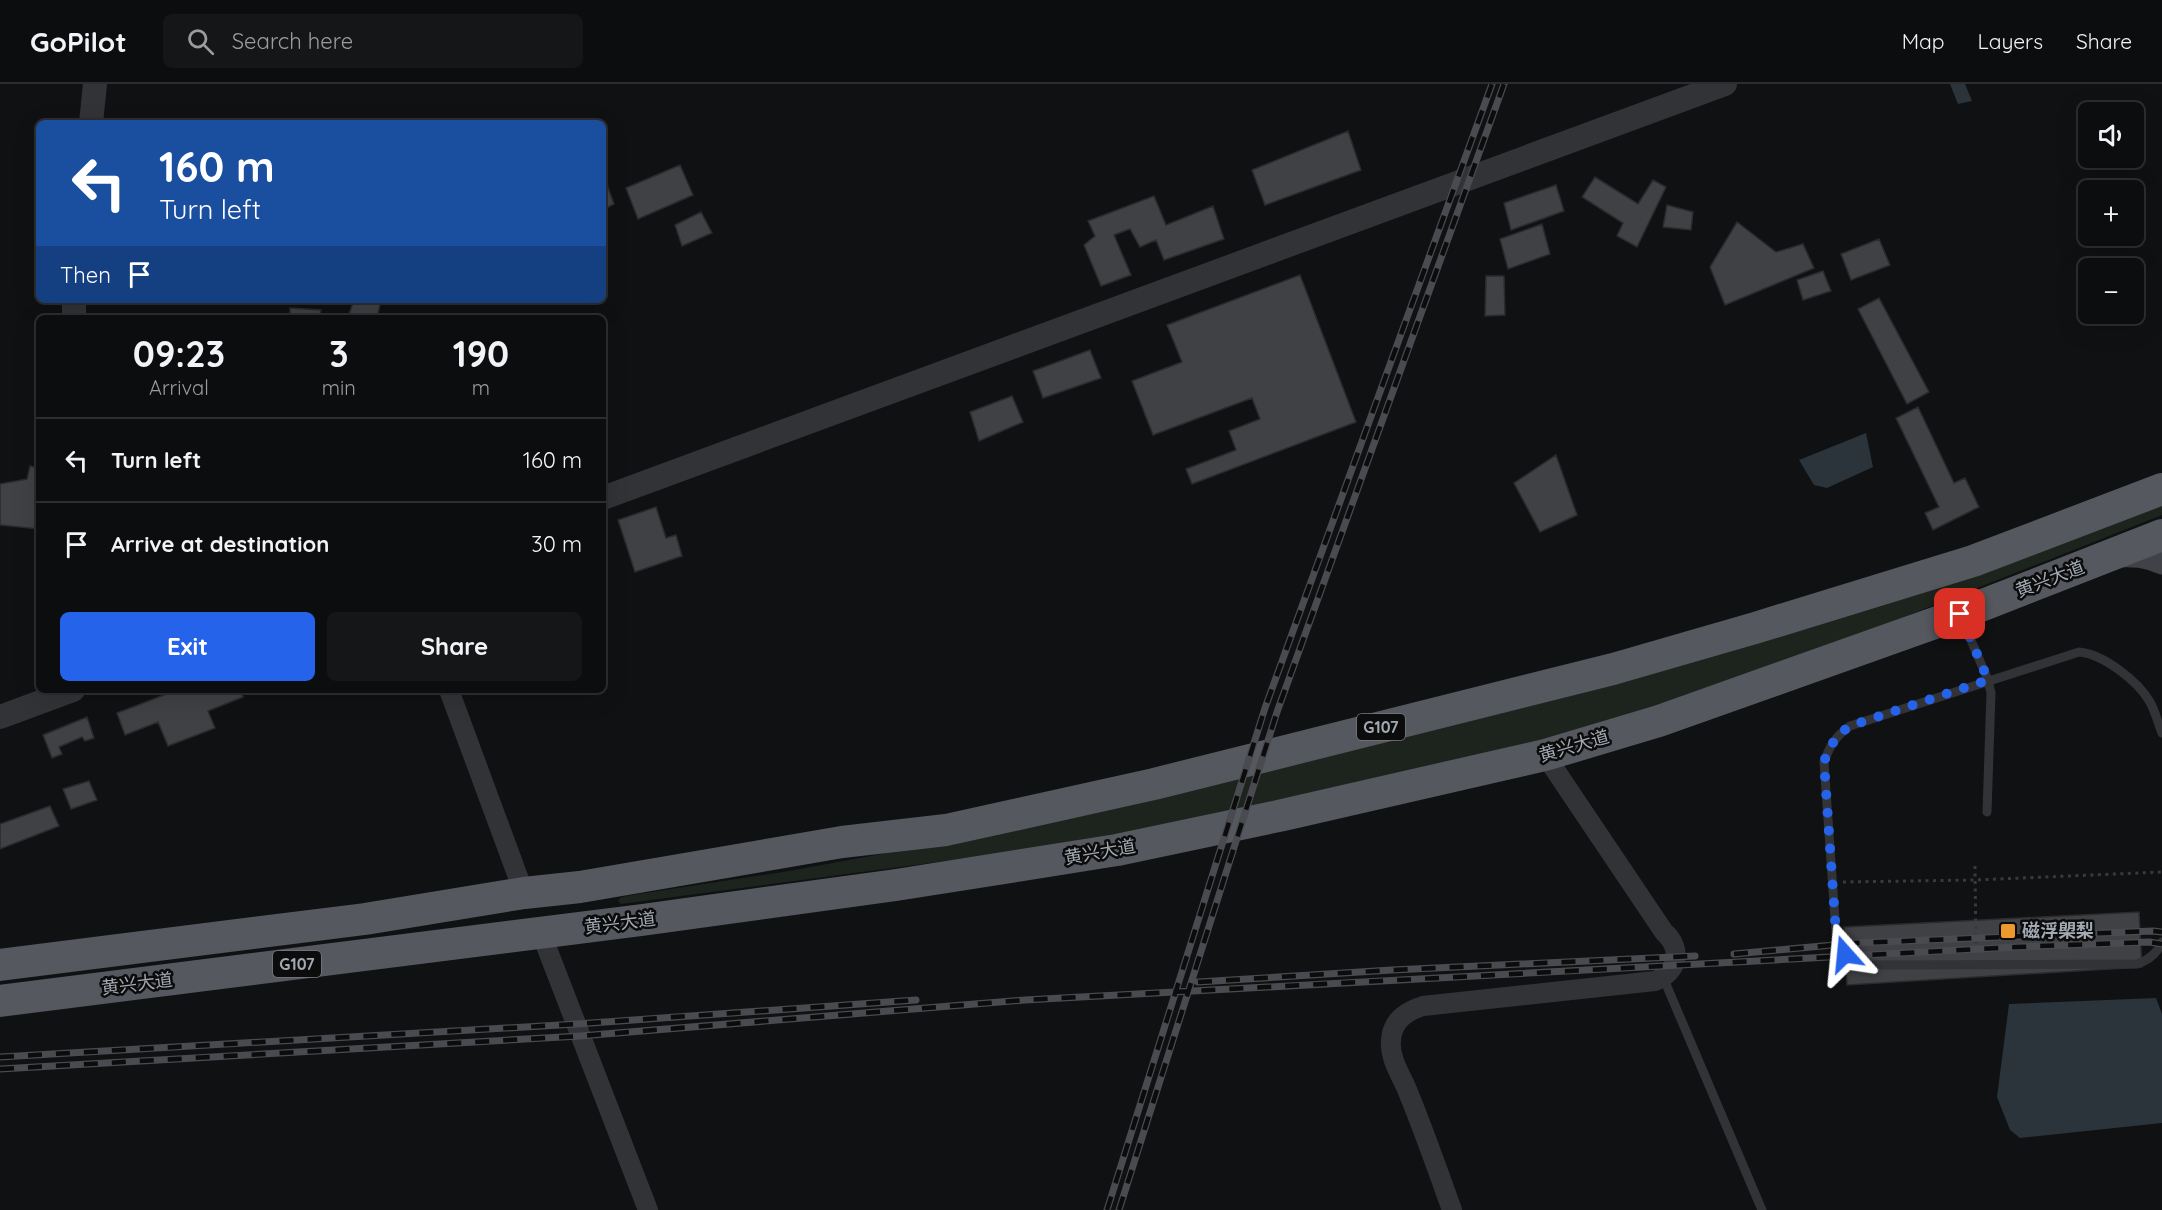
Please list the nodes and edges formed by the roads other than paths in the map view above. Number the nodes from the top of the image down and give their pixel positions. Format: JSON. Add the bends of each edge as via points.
{"nodes":[{"id":1,"x":95,"y":84,"type":"edge"},
{"id":2,"x":1725,"y":84,"type":"edge"},
{"id":3,"x":91,"y":120,"type":"edge"},
{"id":4,"x":2162,"y":489,"type":"edge"},
{"id":5,"x":606,"y":497,"type":"edge"},
{"id":6,"x":2162,"y":535,"type":"edge"},
{"id":7,"x":2112,"y":555,"type":"junction"},
{"id":8,"x":2162,"y":561,"type":"edge"},
{"id":9,"x":1960,"y":614,"type":"junction"},
{"id":10,"x":1988,"y":680,"type":"junction"},
{"id":11,"x":65,"y":693,"type":"edge"},
{"id":12,"x":450,"y":693,"type":"edge"},
{"id":13,"x":0,"y":717,"type":"edge"},
{"id":14,"x":2162,"y":733,"type":"edge"},
{"id":15,"x":1545,"y":755,"type":"junction"},
{"id":16,"x":1987,"y":812,"type":"dead end"},
{"id":17,"x":524,"y":893,"type":"junction"},
{"id":18,"x":541,"y":933,"type":"junction"},
{"id":19,"x":2162,"y":942,"type":"edge"},
{"id":20,"x":0,"y":965,"type":"edge"},
{"id":21,"x":1664,"y":977,"type":"junction"},
{"id":22,"x":0,"y":1001,"type":"edge"},
{"id":23,"x":648,"y":1210,"type":"edge"},
{"id":24,"x":1452,"y":1210,"type":"edge"},
{"id":25,"x":1762,"y":1210,"type":"edge"}],
"edges":[{"from":1,"to":3,"type":"street"},
{"from":2,"to":5,"type":"street"},
{"from":4,"to":17,"type":"highway","name":"黄兴大道","number":"G107","via":[[1972,561],[1755,628],[1613,669],[1154,784],[946,830],[842,842]]},
{"from":6,"to":7,"type":"highway","name":"黄兴大道","number":"G107"},
{"from":7,"to":8,"type":"main road","via":[[2134,553]]},
{"from":7,"to":9,"type":"highway","name":"黄兴大道","number":"G107"},
{"from":9,"to":10,"type":"lane"},
{"from":9,"to":15,"type":"highway","name":"黄兴大道","number":"G107","via":[[1659,721]]},
{"from":10,"to":14,"type":"lane","via":[[2069,654],[2089,653],[2134,682],[2150,702]]},
{"from":10,"to":16,"type":"lane","via":[[1991,693]]},
{"from":10,"to":19,"type":"lane","via":[[1850,726],[1829,747],[1824,762],[1838,944],[1854,962],[1865,965],[2137,964],[2155,954]]},
{"from":11,"to":13,"type":"street"},
{"from":12,"to":17,"type":"street"},
{"from":15,"to":18,"type":"highway","name":"黄兴大道","number":"G107","via":[[1117,850]]},
{"from":15,"to":21,"type":"street","via":[[1675,946],[1675,964]]},
{"from":17,"to":20,"type":"highway","name":"黄兴大道","number":"G107","via":[[364,919]]},
{"from":18,"to":22,"type":"highway","name":"黄兴大道","number":"G107"},
{"from":18,"to":23,"type":"street"},
{"from":21,"to":24,"type":"street","via":[[1423,1006],[1401,1017],[1392,1032],[1390,1050]]},
{"from":21,"to":25,"type":"lane"}]}
